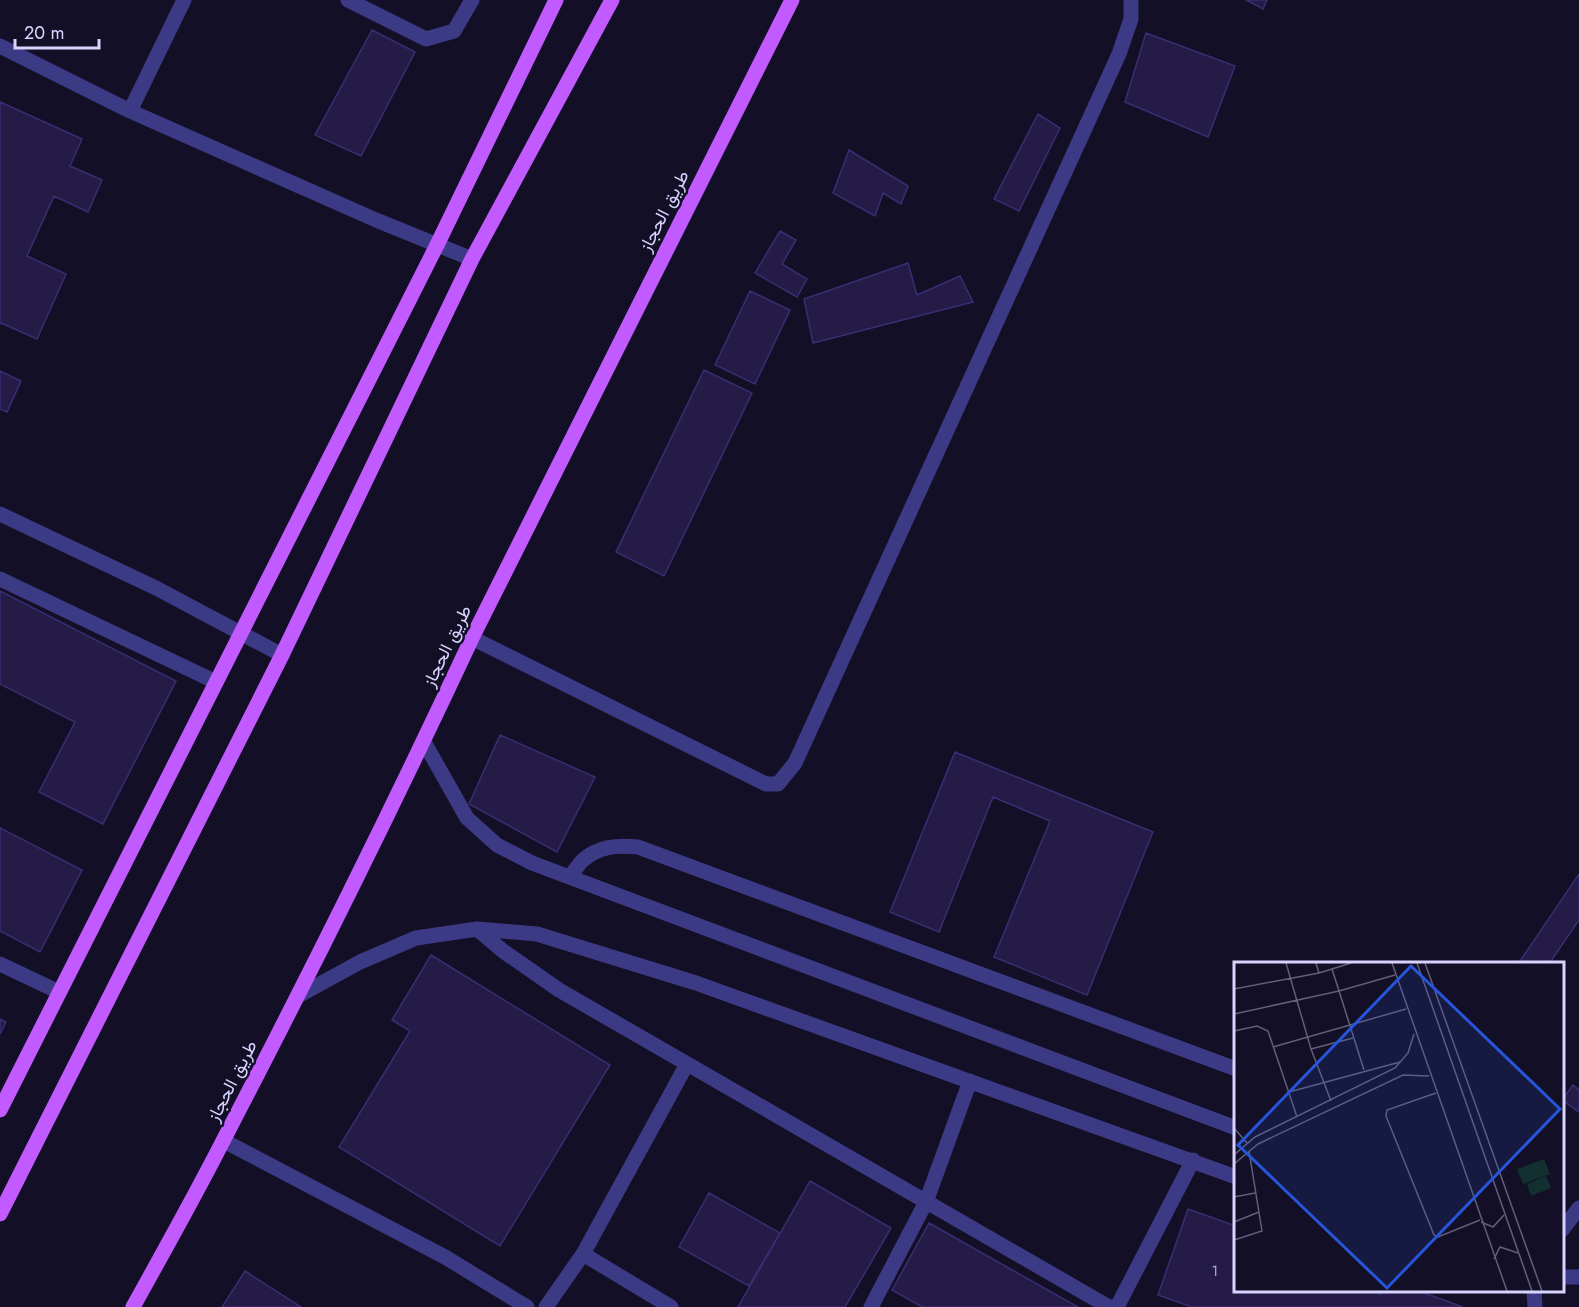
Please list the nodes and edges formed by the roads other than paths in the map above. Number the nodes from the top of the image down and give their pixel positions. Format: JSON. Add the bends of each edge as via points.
{"nodes":[{"id":1,"x":184,"y":0,"type":"edge"},
{"id":2,"x":348,"y":0,"type":"edge"},
{"id":3,"x":472,"y":0,"type":"edge"},
{"id":4,"x":556,"y":0,"type":"edge"},
{"id":5,"x":612,"y":0,"type":"edge"},
{"id":6,"x":792,"y":0,"type":"edge"},
{"id":7,"x":1131,"y":0,"type":"edge"},
{"id":8,"x":0,"y":46,"type":"edge"},
{"id":9,"x":130,"y":111,"type":"junction"},
{"id":10,"x":436,"y":245,"type":"junction"},
{"id":11,"x":472,"y":259,"type":"junction"},
{"id":12,"x":0,"y":514,"type":"edge"},
{"id":13,"x":0,"y":579,"type":"edge"},
{"id":14,"x":241,"y":633,"type":"junction"},
{"id":15,"x":472,"y":638,"type":"junction"},
{"id":16,"x":282,"y":655,"type":"junction"},
{"id":17,"x":216,"y":682,"type":"junction"},
{"id":18,"x":424,"y":742,"type":"junction"},
{"id":19,"x":570,"y":877,"type":"junction"},
{"id":20,"x":477,"y":929,"type":"junction"},
{"id":21,"x":0,"y":964,"type":"edge"},
{"id":22,"x":59,"y":992,"type":"junction"},
{"id":23,"x":298,"y":996,"type":"junction"},
{"id":24,"x":687,"y":1064,"type":"junction"},
{"id":25,"x":1234,"y":1068,"type":"edge"},
{"id":26,"x":970,"y":1081,"type":"junction"},
{"id":27,"x":0,"y":1110,"type":"edge"},
{"id":28,"x":1234,"y":1127,"type":"edge"},
{"id":29,"x":224,"y":1141,"type":"junction"},
{"id":30,"x":1192,"y":1160,"type":"junction"},
{"id":31,"x":1234,"y":1176,"type":"edge"},
{"id":32,"x":926,"y":1202,"type":"junction"},
{"id":33,"x":1579,"y":1208,"type":"edge"},
{"id":34,"x":0,"y":1214,"type":"edge"},
{"id":35,"x":1564,"y":1230,"type":"edge"},
{"id":36,"x":1564,"y":1231,"type":"edge"},
{"id":37,"x":1579,"y":1233,"type":"edge"},
{"id":38,"x":583,"y":1254,"type":"junction"},
{"id":39,"x":1534,"y":1292,"type":"edge"},
{"id":40,"x":133,"y":1307,"type":"edge"},
{"id":41,"x":527,"y":1307,"type":"edge"},
{"id":42,"x":546,"y":1307,"type":"edge"},
{"id":43,"x":671,"y":1307,"type":"edge"},
{"id":44,"x":871,"y":1307,"type":"edge"},
{"id":45,"x":1109,"y":1307,"type":"edge"},
{"id":46,"x":1117,"y":1307,"type":"edge"},
{"id":47,"x":1535,"y":1307,"type":"edge"}],
"edges":[{"from":1,"to":9,"type":"street"},
{"from":2,"to":3,"type":"street","via":[[426,39],[453,31]]},
{"from":4,"to":10,"type":"main road"},
{"from":5,"to":11,"type":"main road"},
{"from":6,"to":15,"type":"main road","name":"طريق الحجاز"},
{"from":7,"to":15,"type":"street","via":[[1131,20],[1119,54],[795,763],[778,784],[766,784]]},
{"from":8,"to":9,"type":"street"},
{"from":9,"to":10,"type":"street"},
{"from":10,"to":11,"type":"street"},
{"from":10,"to":14,"type":"main road"},
{"from":11,"to":16,"type":"main road"},
{"from":12,"to":14,"type":"street"},
{"from":13,"to":17,"type":"street"},
{"from":14,"to":16,"type":"street"},
{"from":14,"to":17,"type":"main road"},
{"from":15,"to":18,"type":"main road","name":"طريق الحجاز"},
{"from":16,"to":34,"type":"main road"},
{"from":17,"to":22,"type":"main road"},
{"from":18,"to":19,"type":"street","via":[[467,818],[496,845]]},
{"from":18,"to":23,"type":"main road","name":"طريق الحجاز"},
{"from":19,"to":25,"type":"street","via":[[582,861],[598,850],[618,845],[638,847]]},
{"from":19,"to":28,"type":"street"},
{"from":20,"to":23,"type":"street","via":[[416,938],[360,962]]},
{"from":20,"to":24,"type":"street","via":[[559,990]]},
{"from":20,"to":26,"type":"street","via":[[537,934],[696,984]]},
{"from":21,"to":22,"type":"street"},
{"from":22,"to":27,"type":"main road"},
{"from":23,"to":29,"type":"main road","name":"طريق الحجاز"},
{"from":24,"to":32,"type":"street"},
{"from":24,"to":38,"type":"street"},
{"from":26,"to":30,"type":"street"},
{"from":26,"to":32,"type":"street"},
{"from":29,"to":40,"type":"main road","name":"طريق الحجاز"},
{"from":29,"to":41,"type":"street","via":[[445,1257]]},
{"from":30,"to":31,"type":"street"},
{"from":30,"to":46,"type":"street"},
{"from":32,"to":44,"type":"street"},
{"from":32,"to":45,"type":"street"},
{"from":33,"to":35,"type":"street"},
{"from":36,"to":37,"type":"street"},
{"from":38,"to":42,"type":"street"},
{"from":38,"to":43,"type":"street"},
{"from":39,"to":47,"type":"street"}]}
